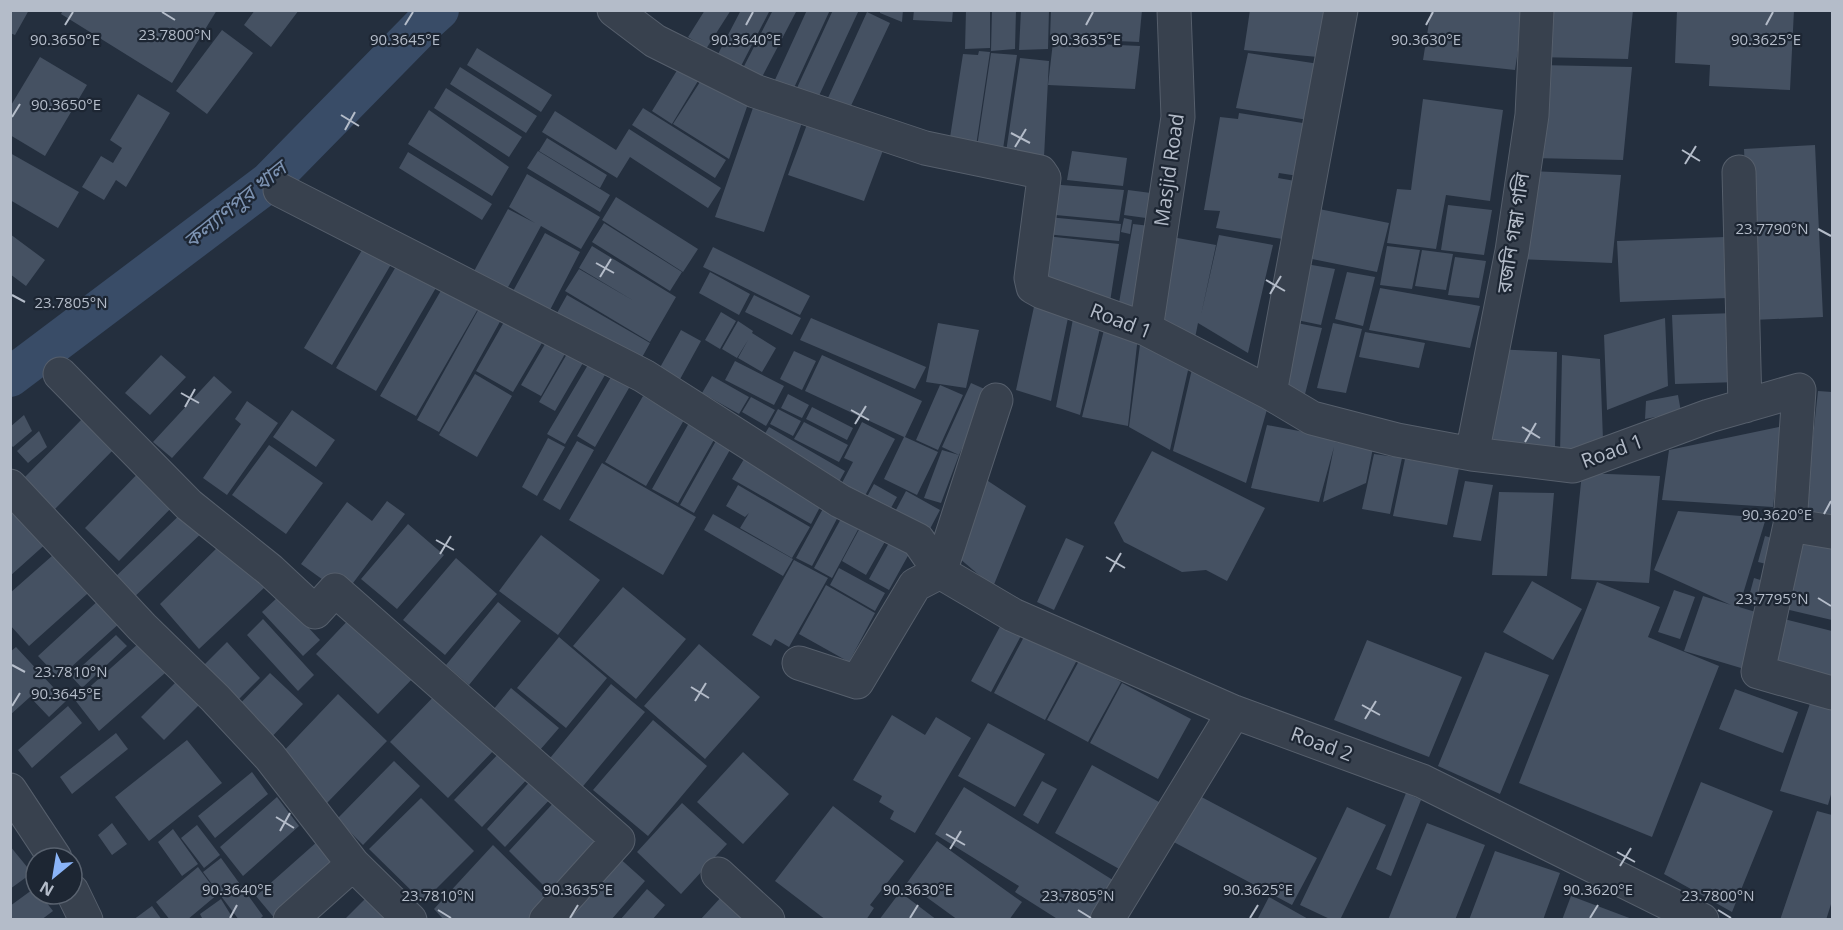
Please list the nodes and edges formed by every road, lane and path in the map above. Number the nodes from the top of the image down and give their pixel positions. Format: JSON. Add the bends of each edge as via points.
{"nodes":[{"id":1,"x":614,"y":10,"type":"edge"},
{"id":2,"x":1174,"y":10,"type":"edge"},
{"id":3,"x":1341,"y":10,"type":"edge"},
{"id":4,"x":1537,"y":10,"type":"edge"},
{"id":5,"x":1739,"y":172,"type":"dead end"},
{"id":6,"x":280,"y":190,"type":"dead end"},
{"id":7,"x":1146,"y":329,"type":"junction"},
{"id":8,"x":60,"y":375,"type":"dead end"},
{"id":9,"x":1270,"y":393,"type":"junction"},
{"id":10,"x":996,"y":400,"type":"dead end"},
{"id":11,"x":1750,"y":405,"type":"junction"},
{"id":12,"x":1472,"y":454,"type":"junction"},
{"id":13,"x":10,"y":486,"type":"edge"},
{"id":14,"x":1790,"y":525,"type":"junction"},
{"id":15,"x":1833,"y":532,"type":"edge"},
{"id":16,"x":940,"y":572,"type":"junction"},
{"id":17,"x":799,"y":663,"type":"dead end"},
{"id":18,"x":1833,"y":693,"type":"edge"},
{"id":19,"x":1234,"y":712,"type":"junction"},
{"id":20,"x":10,"y":790,"type":"edge"},
{"id":21,"x":47,"y":846,"type":"edge"},
{"id":22,"x":353,"y":864,"type":"junction"},
{"id":23,"x":718,"y":874,"type":"dead end"},
{"id":24,"x":79,"y":906,"type":"edge"},
{"id":25,"x":1681,"y":914,"type":"edge"},
{"id":26,"x":86,"y":920,"type":"edge"},
{"id":27,"x":290,"y":920,"type":"edge"},
{"id":28,"x":410,"y":920,"type":"edge"},
{"id":29,"x":546,"y":920,"type":"edge"},
{"id":30,"x":768,"y":920,"type":"edge"},
{"id":31,"x":1107,"y":920,"type":"edge"}],
"edges":[{"from":1,"to":7,"type":"street","name":"Road 1","via":[[655,41],[755,91],[925,148],[1040,172],[1044,178],[1030,278],[1034,287]]},
{"from":2,"to":7,"type":"street","name":"Masjid Road","via":[[1178,117]]},
{"from":3,"to":9,"type":"street"},
{"from":4,"to":12,"type":"street","name":"রজনি গন্ধা গলি","via":[[1530,127],[1512,251]]},
{"from":5,"to":11,"type":"street"},
{"from":6,"to":16,"type":"street","via":[[644,376],[840,501],[918,540]]},
{"from":7,"to":9,"type":"street","name":"Road 1"},
{"from":8,"to":29,"type":"street","via":[[189,505],[315,612],[335,590],[618,840]]},
{"from":9,"to":12,"type":"street","name":"Road 1","via":[[1312,418]]},
{"from":10,"to":16,"type":"street"},
{"from":11,"to":12,"type":"street","name":"Road 1","via":[[1573,466]]},
{"from":11,"to":14,"type":"street","name":"Road 1","via":[[1799,390]]},
{"from":13,"to":22,"type":"street","via":[[270,757]]},
{"from":14,"to":15,"type":"street"},
{"from":14,"to":18,"type":"street","via":[[1758,672]]},
{"from":16,"to":17,"type":"street","via":[[915,585],[857,682]]},
{"from":16,"to":19,"type":"street","name":"Road 2","via":[[1013,615]]},
{"from":19,"to":25,"type":"street","name":"Road 2","via":[[1422,781]]},
{"from":19,"to":31,"type":"street"},
{"from":20,"to":21,"type":"street"},
{"from":22,"to":27,"type":"street"},
{"from":22,"to":28,"type":"street"},
{"from":23,"to":30,"type":"street"},
{"from":24,"to":26,"type":"street"}]}
